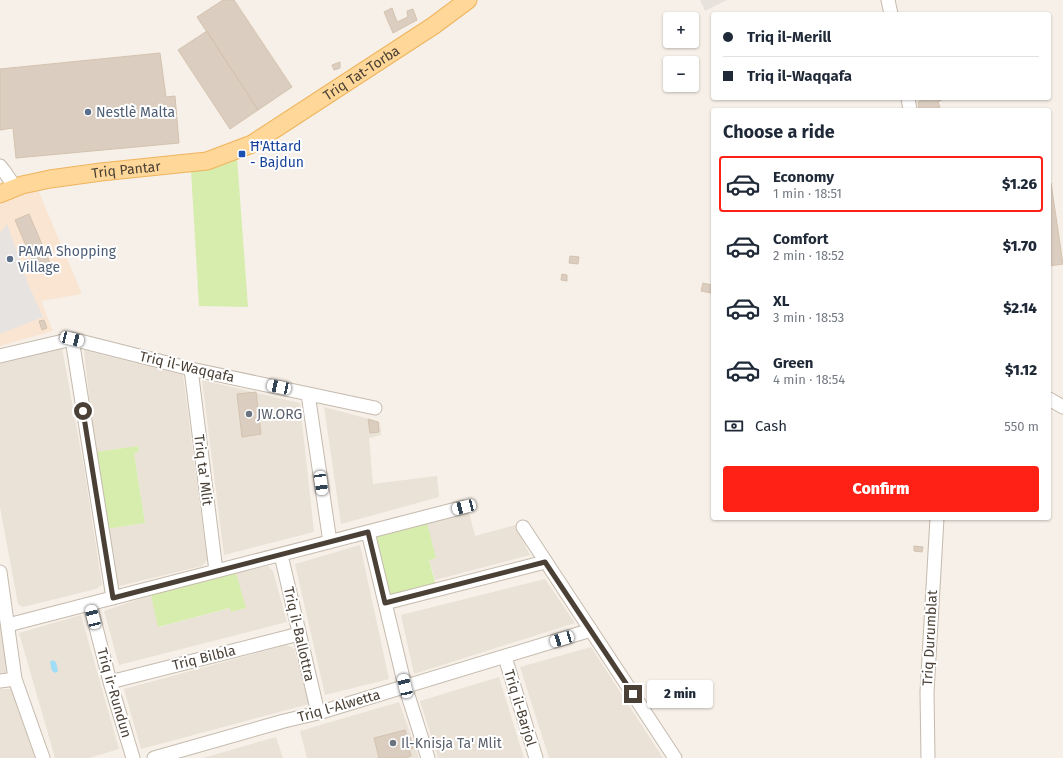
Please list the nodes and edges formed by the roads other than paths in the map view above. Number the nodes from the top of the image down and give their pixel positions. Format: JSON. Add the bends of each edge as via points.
{"nodes":[{"id":1,"x":468,"y":0,"type":"edge"},
{"id":2,"x":888,"y":0,"type":"edge"},
{"id":3,"x":891,"y":12,"type":"edge"},
{"id":4,"x":252,"y":144,"type":"joint"},
{"id":5,"x":0,"y":166,"type":"edge"},
{"id":6,"x":7,"y":191,"type":"edge"},
{"id":7,"x":72,"y":339,"type":"junction"},
{"id":8,"x":0,"y":356,"type":"edge"},
{"id":9,"x":190,"y":369,"type":"junction"},
{"id":10,"x":308,"y":394,"type":"junction"},
{"id":11,"x":1051,"y":400,"type":"edge"},
{"id":12,"x":1063,"y":407,"type":"edge"},
{"id":13,"x":375,"y":408,"type":"dead end"},
{"id":14,"x":464,"y":507,"type":"dead end"},
{"id":15,"x":936,"y":520,"type":"edge"},
{"id":16,"x":523,"y":527,"type":"dead end"},
{"id":17,"x":368,"y":532,"type":"junction"},
{"id":18,"x":330,"y":542,"type":"junction"},
{"id":19,"x":281,"y":554,"type":"junction"},
{"id":20,"x":545,"y":562,"type":"junction"},
{"id":21,"x":216,"y":571,"type":"junction"},
{"id":22,"x":0,"y":572,"type":"edge"},
{"id":23,"x":113,"y":598,"type":"junction"},
{"id":24,"x":385,"y":603,"type":"junction"},
{"id":25,"x":90,"y":604,"type":"junction"},
{"id":26,"x":8,"y":625,"type":"junction"},
{"id":27,"x":591,"y":630,"type":"junction"},
{"id":28,"x":299,"y":634,"type":"junction"},
{"id":29,"x":505,"y":657,"type":"junction"},
{"id":30,"x":16,"y":679,"type":"junction"},
{"id":31,"x":0,"y":681,"type":"edge"},
{"id":32,"x":110,"y":682,"type":"junction"},
{"id":33,"x":405,"y":686,"type":"junction"},
{"id":34,"x":318,"y":713,"type":"junction"},
{"id":35,"x":42,"y":758,"type":"edge"},
{"id":36,"x":133,"y":758,"type":"edge"},
{"id":37,"x":154,"y":758,"type":"edge"},
{"id":38,"x":428,"y":758,"type":"edge"},
{"id":39,"x":536,"y":758,"type":"edge"},
{"id":40,"x":675,"y":758,"type":"edge"},
{"id":41,"x":928,"y":758,"type":"edge"}],
"edges":[{"from":1,"to":4,"type":"main road","name":"Triq Tat-Torba","via":[[433,26]]},
{"from":2,"to":3,"type":"street"},
{"from":4,"to":6,"type":"main road","name":"Triq Pantar","via":[[207,161],[50,179]]},
{"from":5,"to":6,"type":"street","via":[[4,171]]},
{"from":7,"to":8,"type":"street","name":"Triq il-Waqqafa"},
{"from":7,"to":9,"type":"street","name":"Triq il-Waqqafa"},
{"from":7,"to":23,"type":"street"},
{"from":9,"to":10,"type":"street","name":"Triq il-Waqqafa"},
{"from":9,"to":21,"type":"street","name":"Triq ta' Mlit"},
{"from":10,"to":13,"type":"street","name":"Triq il-Waqqafa"},
{"from":10,"to":18,"type":"street"},
{"from":11,"to":12,"type":"street"},
{"from":14,"to":17,"type":"street"},
{"from":15,"to":41,"type":"street","name":"Triq Durumblat","via":[[927,692]]},
{"from":16,"to":20,"type":"street"},
{"from":17,"to":18,"type":"street"},
{"from":17,"to":24,"type":"street"},
{"from":18,"to":19,"type":"street"},
{"from":19,"to":21,"type":"street"},
{"from":19,"to":28,"type":"street","name":"Triq il-Ballottra"},
{"from":20,"to":24,"type":"street"},
{"from":20,"to":27,"type":"street"},
{"from":21,"to":23,"type":"street"},
{"from":22,"to":26,"type":"street"},
{"from":23,"to":25,"type":"street"},
{"from":24,"to":33,"type":"street"},
{"from":25,"to":26,"type":"street"},
{"from":25,"to":32,"type":"street","name":"Triq ir-Rundun"},
{"from":26,"to":30,"type":"street"},
{"from":27,"to":29,"type":"street","name":"Triq l-Alwetta"},
{"from":27,"to":40,"type":"street"},
{"from":28,"to":32,"type":"street","name":"Triq Bilbla"},
{"from":28,"to":34,"type":"street","name":"Triq il-Ballottra"},
{"from":29,"to":33,"type":"street","name":"Triq l-Alwetta"},
{"from":29,"to":39,"type":"street","name":"Triq il-Barjol"},
{"from":30,"to":31,"type":"street"},
{"from":30,"to":35,"type":"street"},
{"from":32,"to":36,"type":"street","name":"Triq ir-Rundun"},
{"from":33,"to":34,"type":"street","name":"Triq l-Alwetta"},
{"from":33,"to":38,"type":"street"},
{"from":34,"to":37,"type":"street","name":"Triq l-Alwetta"}]}
